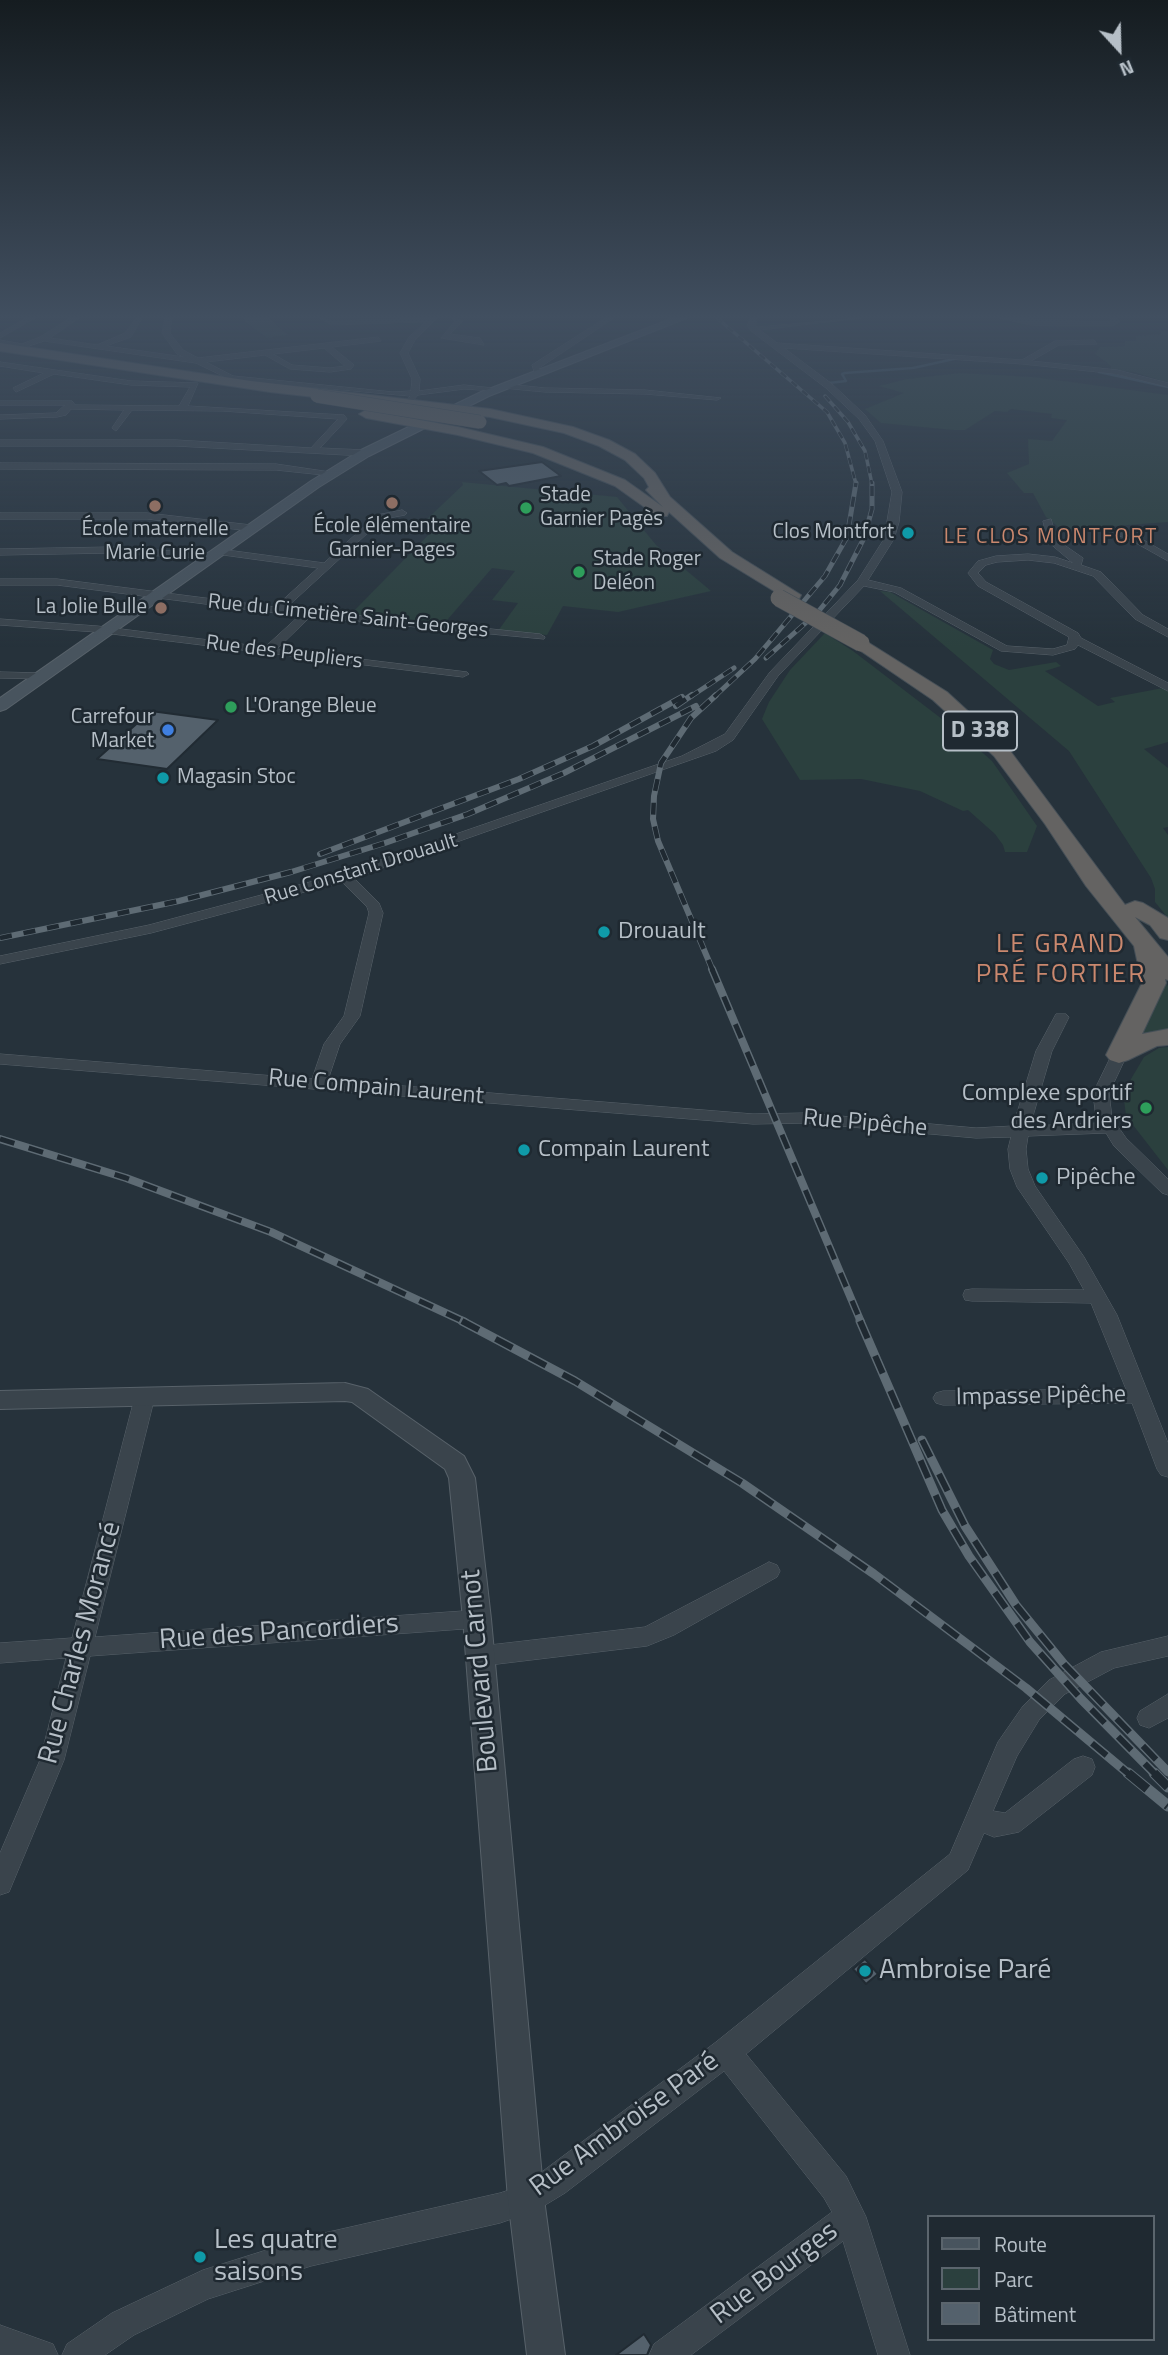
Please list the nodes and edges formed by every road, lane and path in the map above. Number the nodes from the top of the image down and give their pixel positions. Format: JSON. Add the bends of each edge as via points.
{"nodes":[{"id":1,"x":334,"y":428,"type":"edge"},
{"id":2,"x":415,"y":428,"type":"edge"},
{"id":3,"x":436,"y":428,"type":"edge"},
{"id":4,"x":495,"y":428,"type":"edge"},
{"id":5,"x":554,"y":428,"type":"edge"},
{"id":6,"x":870,"y":428,"type":"edge"},
{"id":7,"x":0,"y":443,"type":"edge"},
{"id":8,"x":313,"y":451,"type":"junction"},
{"id":9,"x":365,"y":453,"type":"junction"},
{"id":10,"x":1,"y":461,"type":"edge"},
{"id":11,"x":333,"y":473,"type":"junction"},
{"id":12,"x":663,"y":507,"type":"junction"},
{"id":13,"x":402,"y":513,"type":"dead end"},
{"id":14,"x":0,"y":516,"type":"edge"},
{"id":15,"x":1048,"y":521,"type":"dead end"},
{"id":16,"x":251,"y":528,"type":"junction"},
{"id":17,"x":1113,"y":532,"type":"dead end"},
{"id":18,"x":0,"y":552,"type":"edge"},
{"id":19,"x":215,"y":554,"type":"junction"},
{"id":20,"x":1168,"y":558,"type":"edge"},
{"id":21,"x":1075,"y":565,"type":"junction"},
{"id":22,"x":326,"y":566,"type":"junction"},
{"id":23,"x":0,"y":582,"type":"edge"},
{"id":24,"x":862,"y":582,"type":"junction"},
{"id":25,"x":156,"y":596,"type":"junction"},
{"id":26,"x":278,"y":610,"type":"junction"},
{"id":27,"x":307,"y":614,"type":"junction"},
{"id":28,"x":0,"y":622,"type":"edge"},
{"id":29,"x":106,"y":632,"type":"junction"},
{"id":30,"x":1168,"y":634,"type":"edge"},
{"id":31,"x":540,"y":636,"type":"dead end"},
{"id":32,"x":1076,"y":640,"type":"junction"},
{"id":33,"x":867,"y":641,"type":"junction"},
{"id":34,"x":268,"y":651,"type":"junction"},
{"id":35,"x":463,"y":674,"type":"dead end"},
{"id":36,"x":0,"y":675,"type":"edge"},
{"id":37,"x":44,"y":676,"type":"junction"},
{"id":38,"x":1168,"y":688,"type":"edge"},
{"id":39,"x":0,"y":706,"type":"edge"},
{"id":40,"x":345,"y":877,"type":"junction"},
{"id":41,"x":1135,"y":908,"type":"junction"},
{"id":42,"x":1168,"y":933,"type":"edge"},
{"id":43,"x":1156,"y":946,"type":"edge"},
{"id":44,"x":0,"y":960,"type":"edge"},
{"id":45,"x":1168,"y":973,"type":"edge"},
{"id":46,"x":1061,"y":1017,"type":"dead end"},
{"id":47,"x":1168,"y":1037,"type":"edge"},
{"id":48,"x":1119,"y":1055,"type":"junction"},
{"id":49,"x":0,"y":1059,"type":"edge"},
{"id":50,"x":319,"y":1083,"type":"junction"},
{"id":51,"x":753,"y":1119,"type":"joint"},
{"id":52,"x":1109,"y":1128,"type":"junction"},
{"id":53,"x":1019,"y":1132,"type":"junction"},
{"id":54,"x":1168,"y":1189,"type":"edge"},
{"id":55,"x":972,"y":1295,"type":"dead end"},
{"id":56,"x":1097,"y":1297,"type":"junction"},
{"id":57,"x":145,"y":1396,"type":"junction"},
{"id":58,"x":1138,"y":1396,"type":"junction"},
{"id":59,"x":943,"y":1398,"type":"dead end"},
{"id":60,"x":0,"y":1400,"type":"edge"},
{"id":61,"x":1168,"y":1469,"type":"edge"},
{"id":62,"x":769,"y":1571,"type":"dead end"},
{"id":63,"x":477,"y":1619,"type":"junction"},
{"id":64,"x":1168,"y":1646,"type":"edge"},
{"id":65,"x":81,"y":1647,"type":"junction"},
{"id":66,"x":0,"y":1653,"type":"edge"},
{"id":67,"x":481,"y":1656,"type":"junction"},
{"id":68,"x":1083,"y":1768,"type":"dead end"},
{"id":69,"x":980,"y":1817,"type":"junction"},
{"id":70,"x":0,"y":1884,"type":"edge"},
{"id":71,"x":726,"y":2052,"type":"junction"},
{"id":72,"x":526,"y":2199,"type":"junction"},
{"id":73,"x":851,"y":2217,"type":"junction"},
{"id":74,"x":0,"y":2341,"type":"edge"},
{"id":75,"x":42,"y":2355,"type":"edge"},
{"id":76,"x":78,"y":2355,"type":"edge"},
{"id":77,"x":546,"y":2355,"type":"edge"},
{"id":78,"x":666,"y":2355,"type":"edge"},
{"id":79,"x":894,"y":2355,"type":"edge"}],
"edges":[{"from":1,"to":8,"type":"street"},
{"from":2,"to":9,"type":"main road"},
{"from":3,"to":12,"type":"highway","number":"D 338","via":[[573,462]]},
{"from":4,"to":12,"type":"highway","number":"D 338","bridge":true,"via":[[601,464]]},
{"from":5,"to":12,"type":"highway","number":"D 338","via":[[604,443],[631,457],[646,471]]},
{"from":6,"to":24,"type":"street","name":"Rue Constant Drouault","via":[[897,492],[889,539]]},
{"from":7,"to":8,"type":"street","via":[[160,442]]},
{"from":8,"to":9,"type":"street"},
{"from":9,"to":11,"type":"main road"},
{"from":10,"to":11,"type":"street","via":[[276,467]]},
{"from":11,"to":16,"type":"main road"},
{"from":12,"to":33,"type":"highway","number":"D 338","bridge":true,"via":[[713,558]]},
{"from":13,"to":22,"type":"street","via":[[380,517]]},
{"from":14,"to":16,"type":"street","via":[[147,516]]},
{"from":15,"to":21,"type":"street","via":[[1052,541],[1079,560]]},
{"from":16,"to":19,"type":"main road"},
{"from":17,"to":20,"type":"street","via":[[1130,536]]},
{"from":18,"to":19,"type":"street"},
{"from":19,"to":22,"type":"street"},
{"from":19,"to":25,"type":"main road"},
{"from":21,"to":30,"type":"street","via":[[1100,577],[1139,617]]},
{"from":21,"to":32,"type":"street","via":[[1012,557],[982,563],[973,573],[982,584],[1065,629]]},
{"from":22,"to":26,"type":"street"},
{"from":23,"to":25,"type":"street","name":"Rue du Cimetière Saint-Georges","via":[[57,582]]},
{"from":24,"to":32,"type":"street","via":[[897,590],[1005,649],[1053,652],[1065,650]]},
{"from":24,"to":40,"type":"street","name":"Rue Constant Drouault","via":[[774,674],[729,737],[712,748]]},
{"from":25,"to":26,"type":"street","name":"Rue du Cimetière Saint-Georges"},
{"from":25,"to":29,"type":"main road"},
{"from":26,"to":27,"type":"street","name":"Rue du Cimetière Saint-Georges"},
{"from":27,"to":31,"type":"street","name":"Rue du Cimetière Saint-Georges"},
{"from":27,"to":34,"type":"street"},
{"from":28,"to":29,"type":"street","name":"Rue des Peupliers"},
{"from":29,"to":34,"type":"street","name":"Rue des Peupliers"},
{"from":29,"to":37,"type":"main road"},
{"from":32,"to":38,"type":"street"},
{"from":33,"to":41,"type":"highway","number":"D 338","via":[[954,693],[1019,751],[1074,818]]},
{"from":33,"to":43,"type":"highway","number":"D 338","via":[[940,696],[1001,752],[1094,881]]},
{"from":34,"to":35,"type":"street","name":"Rue des Peupliers"},
{"from":36,"to":37,"type":"street"},
{"from":37,"to":39,"type":"main road"},
{"from":40,"to":44,"type":"street","name":"Rue Constant Drouault","via":[[151,929]]},
{"from":40,"to":50,"type":"street","via":[[376,913],[352,1016],[331,1044]]},
{"from":41,"to":42,"type":"highway","via":[[1158,920]]},
{"from":41,"to":43,"type":"highway","number":"D 338"},
{"from":43,"to":45,"type":"highway","number":"D 338"},
{"from":43,"to":48,"type":"highway","number":"D 338","via":[[1154,983]]},
{"from":46,"to":53,"type":"street","via":[[1044,1051]]},
{"from":47,"to":48,"type":"highway"},
{"from":48,"to":52,"type":"street","via":[[1101,1093]]},
{"from":49,"to":50,"type":"street","name":"Rue Compain Laurent"},
{"from":50,"to":51,"type":"street","name":"Rue Compain Laurent"},
{"from":51,"to":53,"type":"street","name":"Rue Pipêche","via":[[806,1118],[976,1133]]},
{"from":52,"to":53,"type":"street","name":"Rue Pipêche"},
{"from":52,"to":54,"type":"street"},
{"from":53,"to":56,"type":"street","via":[[1019,1169],[1026,1187]]},
{"from":55,"to":56,"type":"street"},
{"from":56,"to":58,"type":"street"},
{"from":57,"to":60,"type":"street","name":"Boulevard Carnot"},
{"from":57,"to":63,"type":"street","name":"Boulevard Carnot","via":[[359,1395],[455,1463],[462,1478]]},
{"from":57,"to":65,"type":"street","name":"Rue Charles Morancé"},
{"from":58,"to":59,"type":"street","name":"Impasse Pipêche"},
{"from":58,"to":61,"type":"street"},
{"from":62,"to":67,"type":"street","via":[[647,1636]]},
{"from":63,"to":65,"type":"street","name":"Rue des Pancordiers"},
{"from":63,"to":67,"type":"street","name":"Boulevard Carnot"},
{"from":64,"to":69,"type":"street","name":"Rue Ambroise Paré","via":[[1109,1659],[1073,1676],[1042,1700],[1006,1750]]},
{"from":65,"to":66,"type":"street","name":"Rue des Pancordiers"},
{"from":65,"to":70,"type":"street","name":"Rue Charles Morancé","via":[[52,1760]]},
{"from":67,"to":72,"type":"street","name":"Boulevard Carnot"},
{"from":68,"to":69,"type":"street","via":[[1010,1824],[994,1825]]},
{"from":69,"to":71,"type":"street","name":"Rue Ambroise Paré","via":[[959,1862]]},
{"from":71,"to":72,"type":"street","name":"Rue Ambroise Paré"},
{"from":71,"to":73,"type":"street","name":"Rue Bourges","via":[[835,2188]]},
{"from":72,"to":76,"type":"street","name":"Rue Ambroise Paré","via":[[311,2251],[215,2280],[123,2324]]},
{"from":72,"to":77,"type":"street","name":"Boulevard Carnot"},
{"from":73,"to":78,"type":"street","name":"Rue Bourges"},
{"from":73,"to":79,"type":"street","name":"Rue Bourges"},
{"from":74,"to":75,"type":"street"}]}
